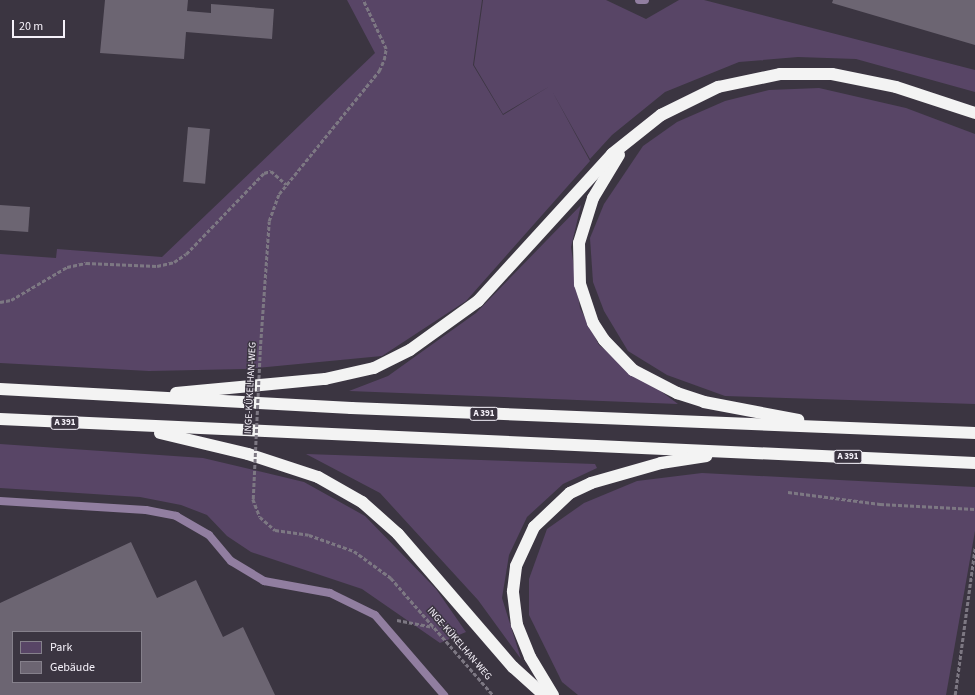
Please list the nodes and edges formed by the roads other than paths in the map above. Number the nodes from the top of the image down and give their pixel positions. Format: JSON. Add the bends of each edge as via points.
{"nodes":[{"id":1,"x":639,"y":0,"type":"edge"},
{"id":2,"x":645,"y":0,"type":"edge"},
{"id":3,"x":975,"y":113,"type":"edge"},
{"id":4,"x":639,"y":133,"type":"junction"},
{"id":5,"x":0,"y":389,"type":"edge"},
{"id":6,"x":129,"y":397,"type":"junction"},
{"id":7,"x":0,"y":419,"type":"edge"},
{"id":8,"x":130,"y":426,"type":"junction"},
{"id":9,"x":838,"y":428,"type":"junction"},
{"id":10,"x":973,"y":433,"type":"edge"},
{"id":11,"x":734,"y":452,"type":"junction"},
{"id":12,"x":975,"y":462,"type":"edge"},
{"id":13,"x":0,"y":501,"type":"edge"},
{"id":14,"x":444,"y":695,"type":"edge"},
{"id":15,"x":544,"y":695,"type":"edge"},
{"id":16,"x":553,"y":695,"type":"edge"}],
"edges":[{"from":1,"to":2,"type":"lane"},
{"from":3,"to":4,"type":"highway","via":[[861,78],[780,74],[718,87],[661,115]]},
{"from":4,"to":6,"type":"highway","via":[[580,185],[478,301],[430,338],[390,361],[353,374],[302,382]]},
{"from":4,"to":9,"type":"highway","via":[[605,174],[593,198],[579,243],[582,291],[604,340],[633,370],[677,394],[704,402]]},
{"from":5,"to":6,"type":"highway","number":"A 391"},
{"from":6,"to":9,"type":"highway","number":"A 391"},
{"from":7,"to":8,"type":"highway","number":"A 391"},
{"from":8,"to":11,"type":"highway","number":"A 391"},
{"from":8,"to":15,"type":"highway","via":[[248,454],[318,477],[362,502],[398,534],[513,667]]},
{"from":9,"to":10,"type":"highway","number":"A 391"},
{"from":11,"to":12,"type":"highway","number":"A 391"},
{"from":11,"to":16,"type":"highway","via":[[611,475],[570,493],[534,527],[519,560],[513,591],[517,625],[530,658]]},
{"from":13,"to":14,"type":"lane","via":[[146,510],[176,516],[208,535],[231,561],[264,581],[330,593],[375,615]]}]}
